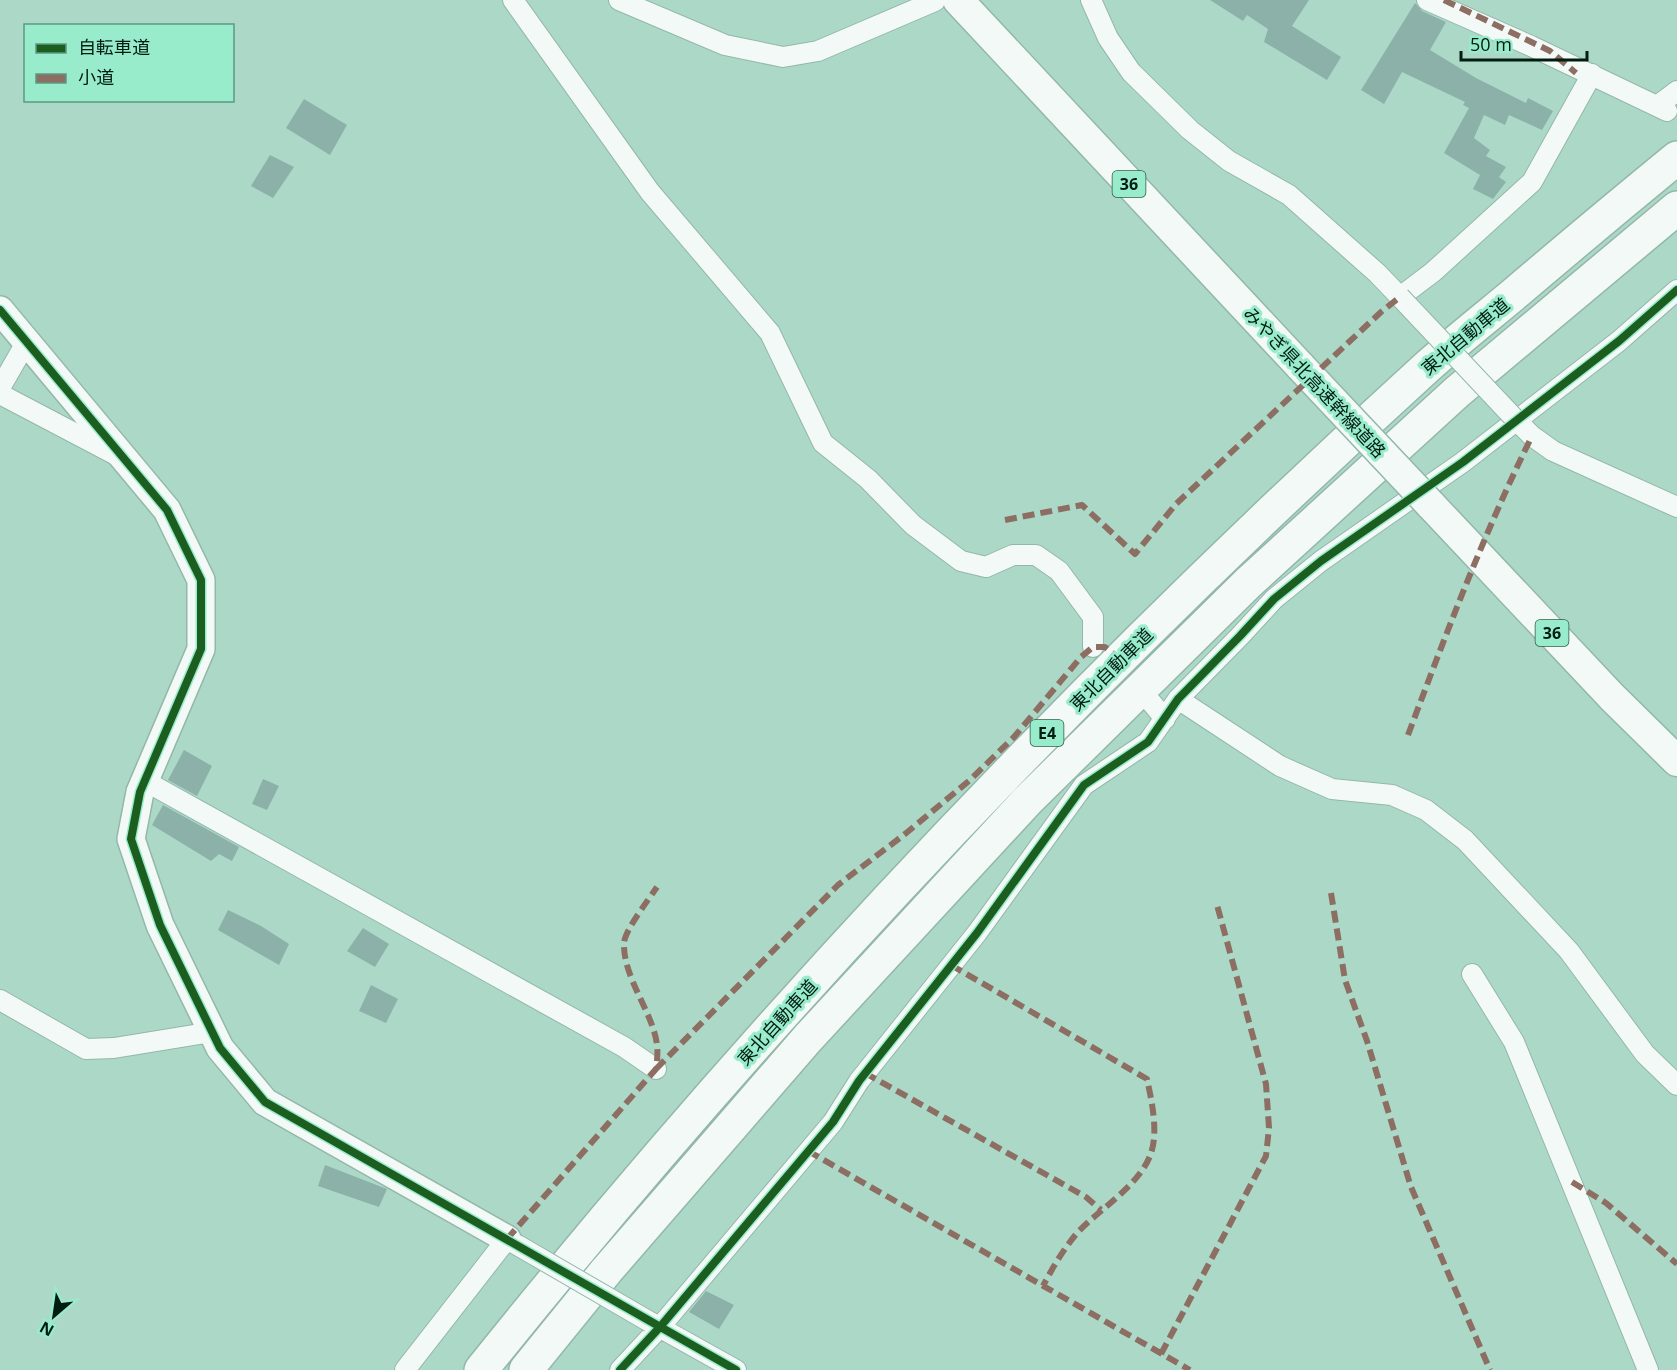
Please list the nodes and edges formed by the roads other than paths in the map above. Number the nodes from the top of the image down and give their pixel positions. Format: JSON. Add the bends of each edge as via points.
{"nodes":[{"id":1,"x":513,"y":0,"type":"edge"},
{"id":2,"x":619,"y":0,"type":"edge"},
{"id":3,"x":946,"y":0,"type":"edge"},
{"id":4,"x":1091,"y":0,"type":"edge"},
{"id":5,"x":1427,"y":0,"type":"edge"},
{"id":6,"x":1592,"y":74,"type":"junction"},
{"id":7,"x":1677,"y":91,"type":"edge"},
{"id":8,"x":1677,"y":158,"type":"edge"},
{"id":9,"x":1677,"y":208,"type":"edge"},
{"id":10,"x":1677,"y":291,"type":"edge"},
{"id":11,"x":1400,"y":297,"type":"junction"},
{"id":12,"x":0,"y":310,"type":"edge"},
{"id":13,"x":27,"y":341,"type":"junction"},
{"id":14,"x":0,"y":388,"type":"edge"},
{"id":15,"x":0,"y":394,"type":"edge"},
{"id":16,"x":1516,"y":420,"type":"junction"},
{"id":17,"x":126,"y":461,"type":"junction"},
{"id":18,"x":1677,"y":507,"type":"edge"},
{"id":19,"x":1093,"y":647,"type":"dead end"},
{"id":20,"x":1178,"y":699,"type":"junction"},
{"id":21,"x":1151,"y":702,"type":"dead end"},
{"id":22,"x":1164,"y":719,"type":"junction"},
{"id":23,"x":1677,"y":761,"type":"edge"},
{"id":24,"x":144,"y":781,"type":"junction"},
{"id":25,"x":1472,"y":974,"type":"dead end"},
{"id":26,"x":0,"y":1000,"type":"edge"},
{"id":27,"x":213,"y":1032,"type":"junction"},
{"id":28,"x":656,"y":1069,"type":"dead end"},
{"id":29,"x":1677,"y":1084,"type":"edge"},
{"id":30,"x":513,"y":1243,"type":"junction"},
{"id":31,"x":655,"y":1324,"type":"junction"},
{"id":32,"x":405,"y":1370,"type":"edge"},
{"id":33,"x":481,"y":1370,"type":"edge"},
{"id":34,"x":526,"y":1370,"type":"edge"},
{"id":35,"x":620,"y":1370,"type":"edge"},
{"id":36,"x":736,"y":1370,"type":"edge"},
{"id":37,"x":1648,"y":1370,"type":"edge"}],
"edges":[{"from":1,"to":19,"type":"street","via":[[650,192],[770,333],[822,443],[868,479],[913,525],[961,561],[986,567],[1013,555],[1036,555],[1059,571],[1093,617]]},
{"from":2,"to":3,"type":"street","via":[[725,45],[783,57],[819,51]]},
{"from":3,"to":23,"type":"main road","name":"みやぎ県北高速幹線道路","number":"36","bridge":true},
{"from":4,"to":11,"type":"street","via":[[1108,38],[1131,72],[1190,130],[1229,161],[1289,195]]},
{"from":5,"to":6,"type":"street"},
{"from":6,"to":7,"type":"street","via":[[1662,108]]},
{"from":6,"to":11,"type":"street","via":[[1532,182]]},
{"from":8,"to":33,"type":"highway","name":"東北自動車道","number":"E4","via":[[1431,363],[1222,558],[1005,775],[774,1024],[578,1249]]},
{"from":9,"to":34,"type":"highway","name":"東北自動車道","number":"E4","via":[[1457,392],[1248,583],[1027,801],[801,1047],[607,1270]]},
{"from":10,"to":16,"type":"street"},
{"from":11,"to":16,"type":"street","bridge":true},
{"from":12,"to":13,"type":"street"},
{"from":13,"to":14,"type":"street"},
{"from":13,"to":17,"type":"street"},
{"from":15,"to":17,"type":"street"},
{"from":16,"to":18,"type":"street","via":[[1553,451]]},
{"from":16,"to":20,"type":"street","via":[[1274,599]]},
{"from":17,"to":24,"type":"street","via":[[167,510],[201,580],[201,649]]},
{"from":20,"to":22,"type":"street"},
{"from":20,"to":29,"type":"street","via":[[1280,766],[1332,789],[1392,795],[1426,810],[1465,840],[1569,951],[1645,1054]]},
{"from":21,"to":22,"type":"street"},
{"from":22,"to":31,"type":"street","via":[[1148,742],[1084,785],[977,933],[859,1081],[833,1122]]},
{"from":24,"to":27,"type":"street","via":[[131,838],[160,925]]},
{"from":24,"to":28,"type":"street","via":[[624,1047]]},
{"from":25,"to":37,"type":"street","via":[[1514,1042]]},
{"from":26,"to":27,"type":"street","via":[[86,1049]]},
{"from":27,"to":30,"type":"street","via":[[220,1048],[265,1102]]},
{"from":30,"to":31,"type":"street","bridge":true},
{"from":30,"to":32,"type":"street"},
{"from":31,"to":35,"type":"street"},
{"from":31,"to":36,"type":"street"}]}
